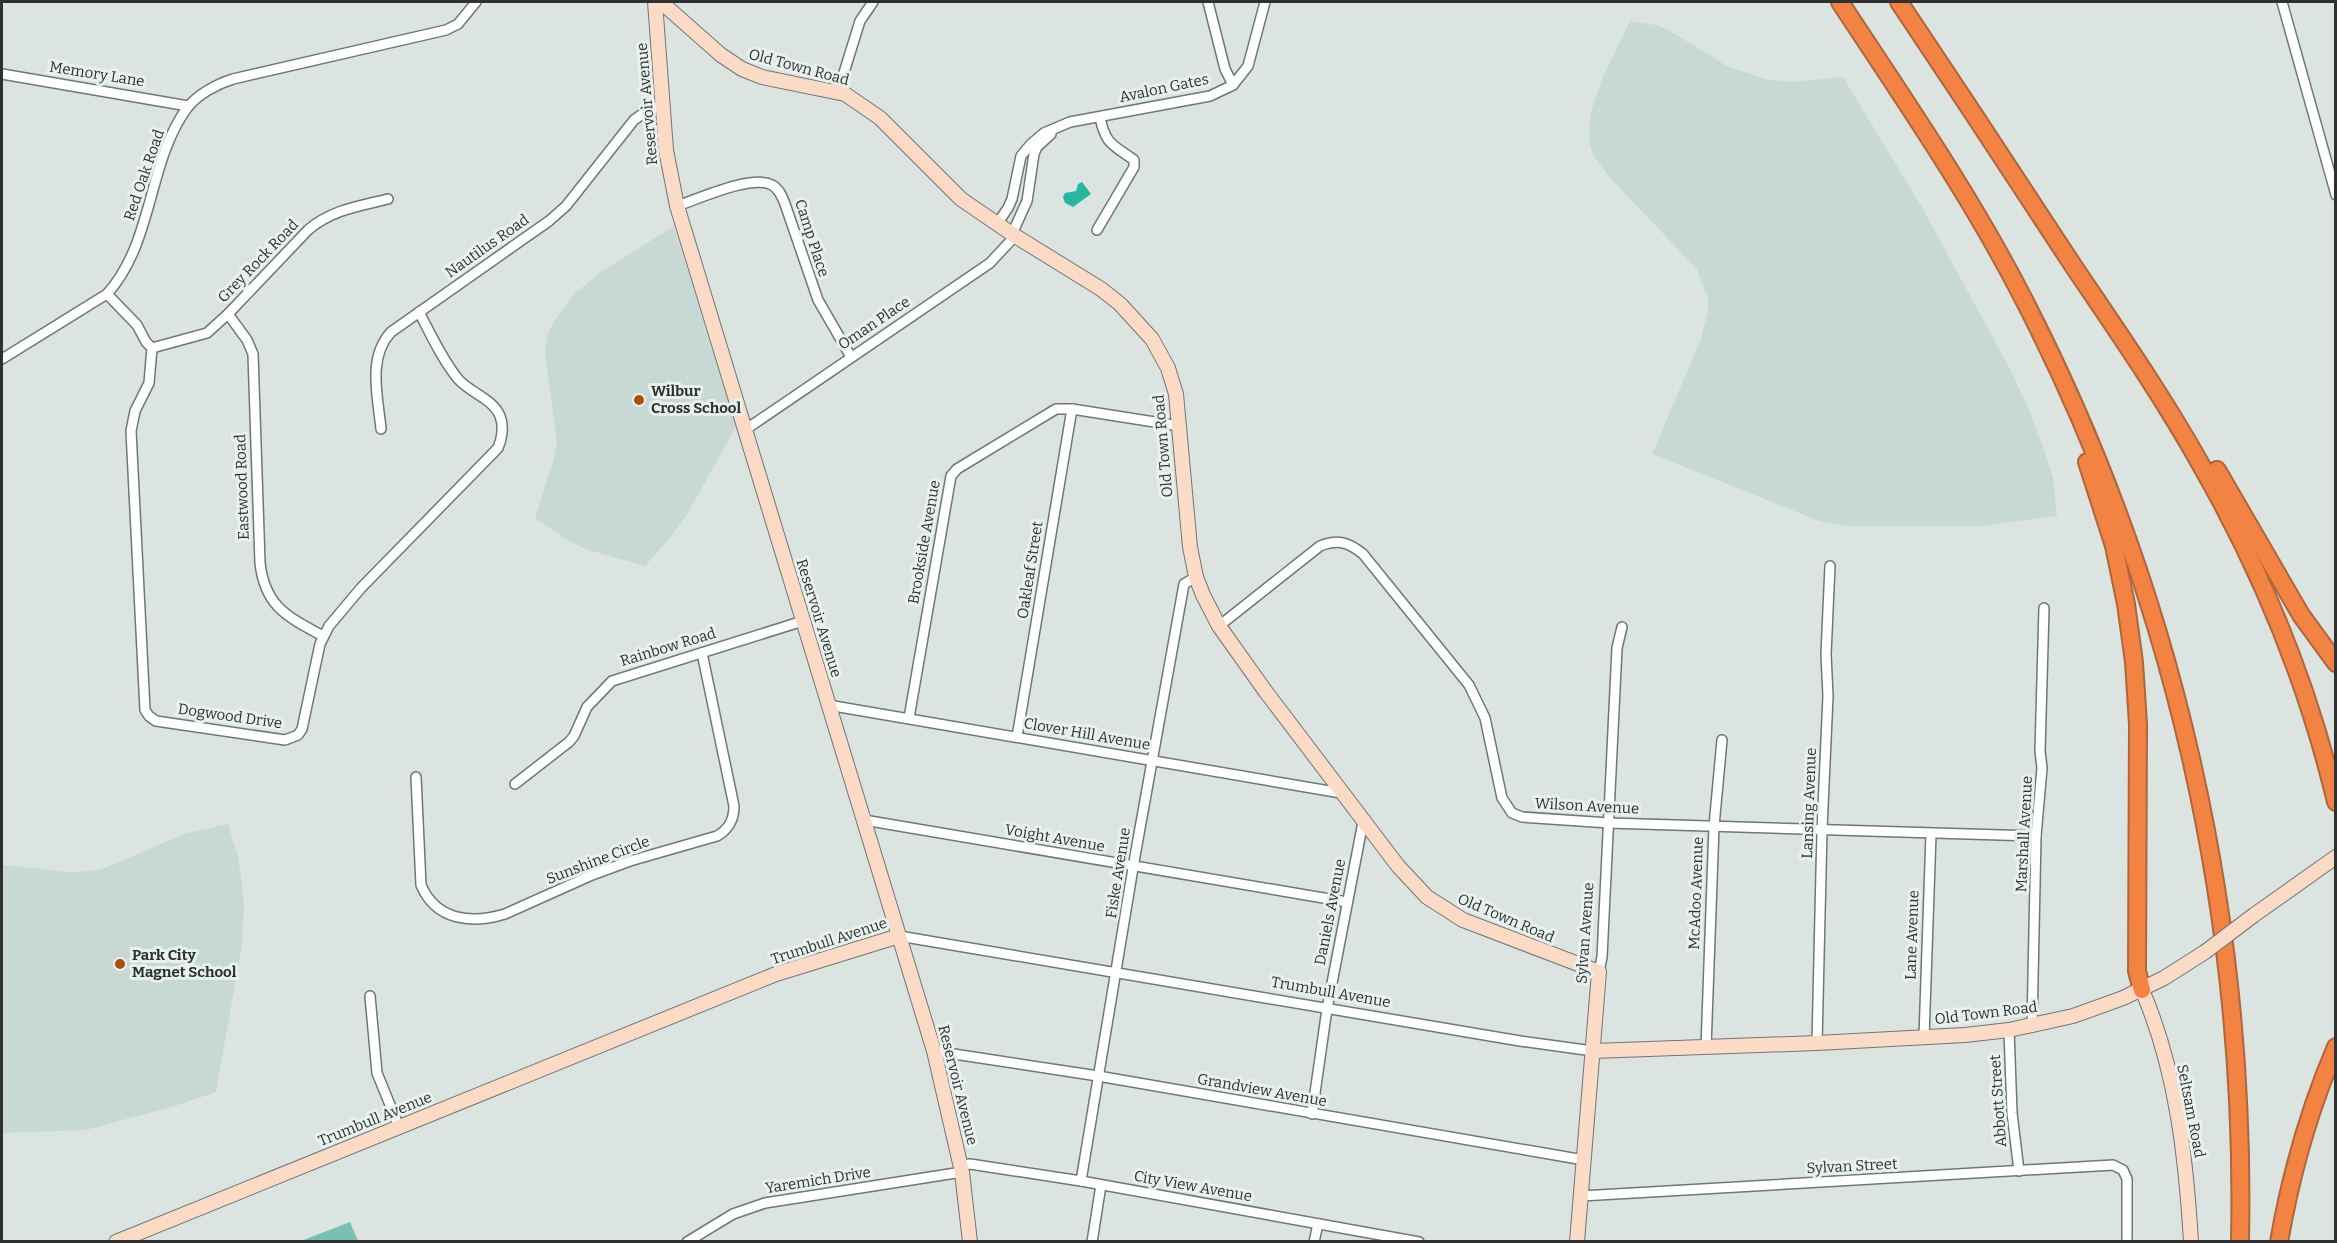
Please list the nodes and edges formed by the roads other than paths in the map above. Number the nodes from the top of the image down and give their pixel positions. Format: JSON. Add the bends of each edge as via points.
{"nodes":[{"id":1,"x":476,"y":2,"type":"edge"},
{"id":2,"x":655,"y":2,"type":"edge"},
{"id":3,"x":661,"y":2,"type":"edge"},
{"id":4,"x":873,"y":2,"type":"edge"},
{"id":5,"x":1208,"y":2,"type":"edge"},
{"id":6,"x":1265,"y":2,"type":"edge"},
{"id":7,"x":1840,"y":2,"type":"edge"},
{"id":8,"x":1899,"y":2,"type":"edge"},
{"id":9,"x":2282,"y":2,"type":"edge"},
{"id":10,"x":2,"y":74,"type":"edge"},
{"id":11,"x":842,"y":79,"type":"dead end"},
{"id":12,"x":1233,"y":85,"type":"junction"},
{"id":13,"x":662,"y":105,"type":"junction"},
{"id":14,"x":188,"y":106,"type":"junction"},
{"id":15,"x":1100,"y":117,"type":"junction"},
{"id":16,"x":1086,"y":119,"type":"junction"},
{"id":17,"x":2336,"y":195,"type":"edge"},
{"id":18,"x":388,"y":199,"type":"dead end"},
{"id":19,"x":677,"y":206,"type":"junction"},
{"id":20,"x":997,"y":224,"type":"junction"},
{"id":21,"x":1097,"y":230,"type":"dead end"},
{"id":22,"x":1014,"y":235,"type":"junction"},
{"id":23,"x":107,"y":294,"type":"junction"},
{"id":24,"x":2021,"y":294,"type":"junction"},
{"id":25,"x":419,"y":312,"type":"junction"},
{"id":26,"x":228,"y":314,"type":"junction"},
{"id":27,"x":152,"y":348,"type":"junction"},
{"id":28,"x":2132,"y":354,"type":"junction"},
{"id":29,"x":851,"y":357,"type":"junction"},
{"id":30,"x":2,"y":358,"type":"edge"},
{"id":31,"x":1072,"y":409,"type":"junction"},
{"id":32,"x":1180,"y":426,"type":"junction"},
{"id":33,"x":381,"y":429,"type":"dead end"},
{"id":34,"x":745,"y":430,"type":"junction"},
{"id":35,"x":1830,"y":566,"type":"dead end"},
{"id":36,"x":1196,"y":577,"type":"junction"},
{"id":37,"x":2044,"y":608,"type":"dead end"},
{"id":38,"x":803,"y":621,"type":"junction"},
{"id":39,"x":1219,"y":626,"type":"junction"},
{"id":40,"x":1622,"y":627,"type":"dead end"},
{"id":41,"x":323,"y":636,"type":"junction"},
{"id":42,"x":702,"y":653,"type":"junction"},
{"id":43,"x":2336,"y":663,"type":"edge"},
{"id":44,"x":828,"y":705,"type":"junction"},
{"id":45,"x":909,"y":718,"type":"junction"},
{"id":46,"x":1017,"y":737,"type":"junction"},
{"id":47,"x":1722,"y":740,"type":"dead end"},
{"id":48,"x":1154,"y":760,"type":"junction"},
{"id":49,"x":416,"y":777,"type":"dead end"},
{"id":50,"x":515,"y":784,"type":"dead end"},
{"id":51,"x":1341,"y":793,"type":"junction"},
{"id":52,"x":2336,"y":802,"type":"edge"},
{"id":53,"x":864,"y":820,"type":"junction"},
{"id":54,"x":1363,"y":822,"type":"junction"},
{"id":55,"x":1609,"y":824,"type":"junction"},
{"id":56,"x":1714,"y":826,"type":"junction"},
{"id":57,"x":1822,"y":829,"type":"junction"},
{"id":58,"x":1931,"y":834,"type":"junction"},
{"id":59,"x":2036,"y":836,"type":"junction"},
{"id":60,"x":2336,"y":857,"type":"edge"},
{"id":61,"x":1134,"y":867,"type":"junction"},
{"id":62,"x":1347,"y":902,"type":"junction"},
{"id":63,"x":899,"y":936,"type":"junction"},
{"id":64,"x":1118,"y":971,"type":"junction"},
{"id":65,"x":1599,"y":972,"type":"junction"},
{"id":66,"x":2142,"y":990,"type":"junction"},
{"id":67,"x":370,"y":996,"type":"dead end"},
{"id":68,"x":1327,"y":1009,"type":"junction"},
{"id":69,"x":2032,"y":1026,"type":"junction"},
{"id":70,"x":2009,"y":1030,"type":"junction"},
{"id":71,"x":1924,"y":1037,"type":"junction"},
{"id":72,"x":1817,"y":1043,"type":"junction"},
{"id":73,"x":2336,"y":1047,"type":"edge"},
{"id":74,"x":1706,"y":1048,"type":"junction"},
{"id":75,"x":934,"y":1051,"type":"junction"},
{"id":76,"x":1593,"y":1051,"type":"junction"},
{"id":77,"x":1098,"y":1076,"type":"junction"},
{"id":78,"x":1312,"y":1114,"type":"junction"},
{"id":79,"x":399,"y":1127,"type":"junction"},
{"id":80,"x":1584,"y":1160,"type":"junction"},
{"id":81,"x":961,"y":1169,"type":"junction"},
{"id":82,"x":2019,"y":1171,"type":"junction"},
{"id":83,"x":1082,"y":1181,"type":"junction"},
{"id":84,"x":1101,"y":1185,"type":"junction"},
{"id":85,"x":1581,"y":1196,"type":"junction"},
{"id":86,"x":1318,"y":1224,"type":"junction"},
{"id":87,"x":116,"y":1242,"type":"edge"},
{"id":88,"x":687,"y":1242,"type":"edge"},
{"id":89,"x":970,"y":1242,"type":"edge"},
{"id":90,"x":1092,"y":1242,"type":"edge"},
{"id":91,"x":1314,"y":1242,"type":"edge"},
{"id":92,"x":1419,"y":1242,"type":"edge"},
{"id":93,"x":1577,"y":1242,"type":"edge"},
{"id":94,"x":2127,"y":1242,"type":"edge"},
{"id":95,"x":2191,"y":1242,"type":"edge"},
{"id":96,"x":2240,"y":1242,"type":"edge"},
{"id":97,"x":2279,"y":1242,"type":"edge"}],
"edges":[{"from":1,"to":14,"type":"street","name":"Red Oak Road","via":[[458,24],[446,30],[233,79],[208,90]]},
{"from":2,"to":13,"type":"main road","name":"Reservoir Avenue"},
{"from":3,"to":20,"type":"main road","name":"Old Town Road","via":[[742,69],[845,94],[865,106],[961,199]]},
{"from":4,"to":11,"type":"street","via":[[860,21]]},
{"from":5,"to":12,"type":"street","name":"Avalon Gates","via":[[1225,69]]},
{"from":6,"to":12,"type":"street","via":[[1248,66]]},
{"from":7,"to":24,"type":"highway","via":[[1974,210]]},
{"from":8,"to":28,"type":"highway"},
{"from":9,"to":17,"type":"street"},
{"from":10,"to":14,"type":"street","name":"Memory Lane"},
{"from":12,"to":15,"type":"street","name":"Avalon Gates","via":[[1210,96]]},
{"from":13,"to":19,"type":"main road","name":"Reservoir Avenue"},
{"from":13,"to":25,"type":"street","name":"Nautilus Road","via":[[634,120],[566,206],[549,221]]},
{"from":14,"to":23,"type":"street","name":"Red Oak Road","via":[[167,147],[134,252]]},
{"from":15,"to":16,"type":"street","name":"Avalon Gates"},
{"from":15,"to":21,"type":"street","via":[[1108,141],[1134,160],[1134,167]]},
{"from":16,"to":20,"type":"street","name":"Avalon Gates","via":[[1057,126],[1031,144],[1022,156],[1008,208]]},
{"from":16,"to":22,"type":"street","name":"Avalon Gates","via":[[1053,133],[1037,147],[1027,201]]},
{"from":18,"to":26,"type":"street","name":"Grey Rock Road","via":[[340,211],[317,222]]},
{"from":19,"to":29,"type":"street","name":"Camp Place","via":[[744,184],[761,182],[773,186],[782,195],[818,300]]},
{"from":19,"to":34,"type":"main road","name":"Reservoir Avenue"},
{"from":20,"to":22,"type":"main road","name":"Old Town Road"},
{"from":22,"to":29,"type":"street","name":"Oman Place","via":[[990,263]]},
{"from":22,"to":32,"type":"main road","name":"Old Town Road","via":[[1101,289],[1152,339],[1173,381]]},
{"from":23,"to":27,"type":"street","via":[[137,325]]},
{"from":23,"to":30,"type":"street","name":"Red Oak Road"},
{"from":24,"to":66,"type":"highway","via":[[2100,498],[2126,604],[2138,724],[2137,971]]},
{"from":24,"to":96,"type":"highway","via":[[2072,399],[2117,508],[2154,618],[2188,741],[2213,866],[2231,992],[2239,1118]]},
{"from":25,"to":33,"type":"street","name":"Nautilus Road","via":[[391,332],[377,354]]},
{"from":25,"to":41,"type":"street","name":"Dogwood Drive","via":[[458,379],[500,416],[500,443],[361,588]]},
{"from":26,"to":27,"type":"street","name":"Grey Rock Road","via":[[202,336]]},
{"from":26,"to":41,"type":"street","name":"Eastwood Road","via":[[252,354],[263,582],[283,614]]},
{"from":27,"to":41,"type":"street","name":"Dogwood Drive","via":[[149,383],[135,411],[131,431],[144,704],[149,716],[156,721],[285,740],[293,737],[304,723]]},
{"from":28,"to":43,"type":"highway","via":[[2200,441],[2293,601]]},
{"from":28,"to":52,"type":"highway","via":[[2201,464],[2259,579],[2299,679]]},
{"from":29,"to":34,"type":"street","name":"Oman Place"},
{"from":31,"to":32,"type":"street","name":"Brookside Avenue"},
{"from":31,"to":45,"type":"street","name":"Brookside Avenue","via":[[1048,413],[957,468],[951,476]]},
{"from":31,"to":46,"type":"street","name":"Oakleaf Street"},
{"from":32,"to":36,"type":"main road","name":"Old Town Road"},
{"from":34,"to":38,"type":"main road","name":"Reservoir Avenue"},
{"from":35,"to":57,"type":"street","name":"Lansing Avenue"},
{"from":36,"to":39,"type":"main road","name":"Old Town Road"},
{"from":36,"to":48,"type":"street","name":"Fiske Avenue","via":[[1184,584]]},
{"from":37,"to":59,"type":"street","name":"Marshall Avenue","via":[[2042,768]]},
{"from":38,"to":42,"type":"street","name":"Rainbow Road"},
{"from":38,"to":44,"type":"main road","name":"Reservoir Avenue"},
{"from":39,"to":51,"type":"main road","name":"Old Town Road"},
{"from":39,"to":55,"type":"street","name":"Wilson Avenue","via":[[1320,546],[1335,541],[1352,545],[1469,685],[1485,718],[1502,798],[1512,813],[1535,820]]},
{"from":40,"to":55,"type":"street","name":"Sylvan Avenue","via":[[1617,648]]},
{"from":42,"to":49,"type":"street","name":"Sunshine Circle","via":[[734,806],[733,820],[717,836],[620,865],[505,914],[465,920],[441,911],[421,885]]},
{"from":42,"to":50,"type":"street","name":"Rainbow Road","via":[[612,681],[587,707],[569,742]]},
{"from":44,"to":45,"type":"street","name":"Clover Hill Avenue"},
{"from":44,"to":53,"type":"main road","name":"Reservoir Avenue"},
{"from":45,"to":46,"type":"street","name":"Clover Hill Avenue"},
{"from":46,"to":48,"type":"street","name":"Clover Hill Avenue"},
{"from":47,"to":56,"type":"street","name":"McAdoo Avenue"},
{"from":48,"to":51,"type":"street","name":"Clover Hill Avenue"},
{"from":48,"to":61,"type":"street","name":"Fiske Avenue"},
{"from":51,"to":54,"type":"main road","name":"Old Town Road"},
{"from":53,"to":61,"type":"street","name":"Voight Avenue"},
{"from":53,"to":63,"type":"main road","name":"Reservoir Avenue"},
{"from":54,"to":62,"type":"street","name":"Daniels Avenue"},
{"from":54,"to":65,"type":"main road","name":"Old Town Road","via":[[1412,882],[1442,908],[1483,929]]},
{"from":55,"to":56,"type":"street","name":"Wilson Avenue"},
{"from":55,"to":65,"type":"street","name":"Sylvan Avenue"},
{"from":56,"to":57,"type":"street","name":"Wilson Avenue"},
{"from":56,"to":74,"type":"street","name":"McAdoo Avenue"},
{"from":57,"to":58,"type":"street","name":"Wilson Avenue"},
{"from":57,"to":72,"type":"street","name":"Lansing Avenue"},
{"from":58,"to":59,"type":"street","name":"Wilson Avenue"},
{"from":58,"to":71,"type":"street","name":"Lane Avenue"},
{"from":59,"to":69,"type":"street","name":"Marshall Avenue"},
{"from":60,"to":66,"type":"main road","name":"Old Town Road","bridge":true,"via":[[2205,952]]},
{"from":61,"to":62,"type":"street","name":"Voight Avenue"},
{"from":61,"to":64,"type":"street","name":"Fiske Avenue"},
{"from":62,"to":68,"type":"street","name":"Daniels Avenue"},
{"from":63,"to":64,"type":"street","name":"Trumbull Avenue"},
{"from":63,"to":75,"type":"main road","name":"Reservoir Avenue"},
{"from":63,"to":79,"type":"main road","name":"Trumbull Avenue","via":[[776,974]]},
{"from":64,"to":68,"type":"street","name":"Trumbull Avenue"},
{"from":64,"to":77,"type":"street","name":"Fiske Avenue"},
{"from":65,"to":76,"type":"main road","name":"Sylvan Avenue"},
{"from":66,"to":69,"type":"main road","name":"Old Town Road","via":[[2096,1009]]},
{"from":66,"to":95,"type":"main road","name":"Seltsam Road","via":[[2158,1032],[2174,1097],[2185,1164]]},
{"from":67,"to":79,"type":"street","via":[[377,1073]]},
{"from":68,"to":76,"type":"street","name":"Trumbull Avenue"},
{"from":68,"to":78,"type":"street","name":"Daniels Avenue"},
{"from":69,"to":70,"type":"main road","name":"Old Town Road"},
{"from":70,"to":71,"type":"main road","name":"Old Town Road"},
{"from":70,"to":82,"type":"street","name":"Abbott Street"},
{"from":71,"to":72,"type":"main road","name":"Old Town Road"},
{"from":72,"to":74,"type":"main road","name":"Old Town Road"},
{"from":73,"to":97,"type":"highway","via":[[2301,1140]]},
{"from":74,"to":76,"type":"main road","name":"Old Town Road"},
{"from":75,"to":77,"type":"street","name":"Grandview Avenue"},
{"from":75,"to":81,"type":"main road","name":"Reservoir Avenue"},
{"from":76,"to":80,"type":"main road","name":"Sylvan Avenue"},
{"from":77,"to":78,"type":"street","name":"Grandview Avenue"},
{"from":77,"to":83,"type":"street","name":"Fiske Avenue"},
{"from":78,"to":80,"type":"street","name":"Grandview Avenue"},
{"from":79,"to":87,"type":"main road","name":"Trumbull Avenue"},
{"from":80,"to":85,"type":"main road","name":"Sylvan Avenue"},
{"from":81,"to":83,"type":"street","name":"City View Avenue","via":[[970,1164]]},
{"from":81,"to":88,"type":"street","name":"Yaremich Drive","via":[[765,1203],[733,1214]]},
{"from":81,"to":89,"type":"main road","name":"Reservoir Avenue"},
{"from":82,"to":85,"type":"street","name":"Sylvan Street"},
{"from":82,"to":94,"type":"street","name":"Sylvan Street","via":[[2119,1167],[2127,1179]]},
{"from":83,"to":84,"type":"street","name":"City View Avenue"},
{"from":84,"to":86,"type":"street","name":"City View Avenue"},
{"from":84,"to":90,"type":"street"},
{"from":85,"to":93,"type":"main road","name":"Sylvan Avenue"},
{"from":86,"to":91,"type":"street"},
{"from":86,"to":92,"type":"street","name":"City View Avenue"}]}
